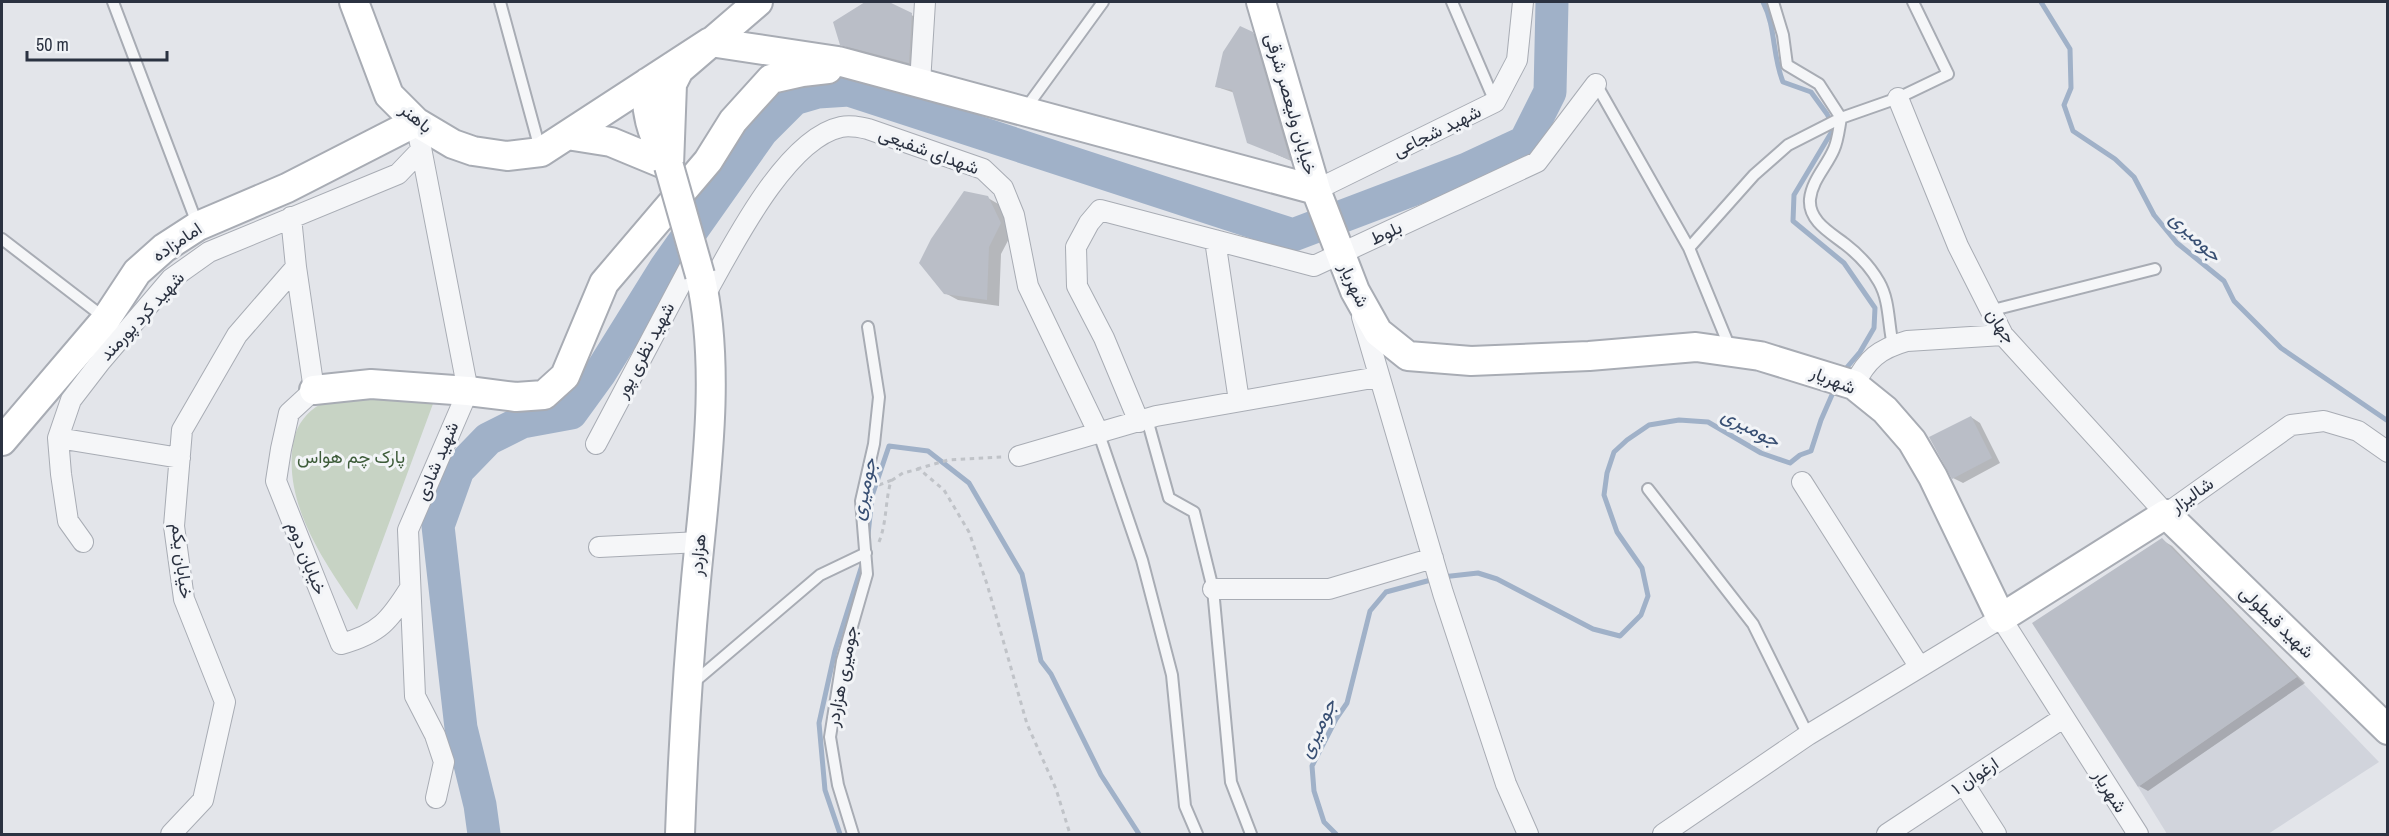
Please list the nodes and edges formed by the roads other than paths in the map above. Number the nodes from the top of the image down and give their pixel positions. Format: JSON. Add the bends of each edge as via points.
{"nodes":[{"id":1,"x":113,"y":2,"type":"edge"},
{"id":2,"x":354,"y":2,"type":"edge"},
{"id":3,"x":500,"y":2,"type":"edge"},
{"id":4,"x":925,"y":2,"type":"edge"},
{"id":5,"x":1103,"y":2,"type":"edge"},
{"id":6,"x":1261,"y":2,"type":"edge"},
{"id":7,"x":1452,"y":2,"type":"edge"},
{"id":8,"x":1523,"y":2,"type":"edge"},
{"id":9,"x":1773,"y":2,"type":"edge"},
{"id":10,"x":1913,"y":2,"type":"edge"},
{"id":11,"x":745,"y":8,"type":"edge"},
{"id":12,"x":710,"y":42,"type":"junction"},
{"id":13,"x":858,"y":66,"type":"junction"},
{"id":14,"x":648,"y":82,"type":"junction"},
{"id":15,"x":920,"y":83,"type":"junction"},
{"id":16,"x":1596,"y":84,"type":"joint"},
{"id":17,"x":1898,"y":98,"type":"junction"},
{"id":18,"x":1495,"y":102,"type":"junction"},
{"id":19,"x":609,"y":107,"type":"junction"},
{"id":20,"x":1024,"y":111,"type":"junction"},
{"id":21,"x":1841,"y":118,"type":"junction"},
{"id":22,"x":416,"y":122,"type":"junction"},
{"id":23,"x":567,"y":135,"type":"junction"},
{"id":24,"x":421,"y":150,"type":"junction"},
{"id":25,"x":541,"y":152,"type":"junction"},
{"id":26,"x":669,"y":166,"type":"junction"},
{"id":27,"x":1319,"y":198,"type":"junction"},
{"id":28,"x":291,"y":217,"type":"junction"},
{"id":29,"x":198,"y":226,"type":"junction"},
{"id":30,"x":2,"y":238,"type":"edge"},
{"id":31,"x":1215,"y":240,"type":"junction"},
{"id":32,"x":1689,"y":248,"type":"junction"},
{"id":33,"x":1340,"y":254,"type":"junction"},
{"id":34,"x":296,"y":267,"type":"junction"},
{"id":35,"x":2156,"y":269,"type":"dead end"},
{"id":36,"x":700,"y":276,"type":"junction"},
{"id":37,"x":1355,"y":291,"type":"junction"},
{"id":38,"x":1989,"y":311,"type":"junction"},
{"id":39,"x":106,"y":319,"type":"junction"},
{"id":40,"x":868,"y":327,"type":"dead end"},
{"id":41,"x":2003,"y":335,"type":"junction"},
{"id":42,"x":1893,"y":345,"type":"junction"},
{"id":43,"x":1731,"y":350,"type":"junction"},
{"id":44,"x":1378,"y":376,"type":"junction"},
{"id":45,"x":1842,"y":381,"type":"junction"},
{"id":46,"x":314,"y":390,"type":"junction"},
{"id":47,"x":468,"y":391,"type":"junction"},
{"id":48,"x":1239,"y":401,"type":"junction"},
{"id":49,"x":1138,"y":422,"type":"junction"},
{"id":50,"x":1099,"y":434,"type":"junction"},
{"id":51,"x":58,"y":438,"type":"junction"},
{"id":52,"x":2,"y":441,"type":"edge"},
{"id":53,"x":596,"y":444,"type":"dead end"},
{"id":54,"x":2388,"y":452,"type":"edge"},
{"id":55,"x":1019,"y":456,"type":"road end"},
{"id":56,"x":180,"y":458,"type":"junction"},
{"id":57,"x":1802,"y":482,"type":"dead end"},
{"id":58,"x":1648,"y":489,"type":"dead end"},
{"id":59,"x":2166,"y":514,"type":"junction"},
{"id":60,"x":83,"y":542,"type":"dead end"},
{"id":61,"x":700,"y":543,"type":"junction"},
{"id":62,"x":599,"y":547,"type":"dead end"},
{"id":63,"x":1431,"y":551,"type":"junction"},
{"id":64,"x":866,"y":553,"type":"junction"},
{"id":65,"x":410,"y":588,"type":"junction"},
{"id":66,"x":1213,"y":589,"type":"junction"},
{"id":67,"x":2001,"y":618,"type":"junction"},
{"id":68,"x":1919,"y":666,"type":"junction"},
{"id":69,"x":686,"y":689,"type":"junction"},
{"id":70,"x":2063,"y":718,"type":"junction"},
{"id":71,"x":2388,"y":730,"type":"edge"},
{"id":72,"x":1808,"y":735,"type":"junction"},
{"id":73,"x":1964,"y":784,"type":"junction"},
{"id":74,"x":436,"y":798,"type":"dead end"},
{"id":75,"x":171,"y":834,"type":"edge"},
{"id":76,"x":680,"y":834,"type":"edge"},
{"id":77,"x":853,"y":834,"type":"edge"},
{"id":78,"x":1197,"y":834,"type":"edge"},
{"id":79,"x":1251,"y":834,"type":"edge"},
{"id":80,"x":1528,"y":834,"type":"edge"},
{"id":81,"x":1663,"y":834,"type":"edge"},
{"id":82,"x":1887,"y":834,"type":"edge"},
{"id":83,"x":1996,"y":834,"type":"edge"},
{"id":84,"x":2138,"y":834,"type":"edge"}],
"edges":[{"from":1,"to":29,"type":"lane"},
{"from":2,"to":22,"type":"main road","name":"باهنر","via":[[389,95]]},
{"from":3,"to":25,"type":"lane"},
{"from":4,"to":15,"type":"street"},
{"from":5,"to":20,"type":"lane"},
{"from":6,"to":27,"type":"main road","name":"خیابان ولیعصر شرقی"},
{"from":7,"to":18,"type":"lane"},
{"from":8,"to":18,"type":"street","name":"شهید شجاعی","via":[[1517,60]]},
{"from":9,"to":21,"type":"lane","via":[[1787,65],[1819,84]]},
{"from":10,"to":17,"type":"lane","via":[[1948,74]]},
{"from":11,"to":12,"type":"main road"},
{"from":12,"to":13,"type":"main road"},
{"from":12,"to":14,"type":"main road"},
{"from":12,"to":26,"type":"main road","via":[[679,70],[672,84]]},
{"from":13,"to":15,"type":"main road"},
{"from":13,"to":47,"type":"main road","via":[[771,79],[604,283],[565,376],[544,395],[516,397]]},
{"from":14,"to":19,"type":"main road"},
{"from":14,"to":26,"type":"main road","via":[[649,123]]},
{"from":15,"to":20,"type":"main road"},
{"from":16,"to":32,"type":"lane"},
{"from":16,"to":33,"type":"street","name":"بلوط","via":[[1537,162]]},
{"from":17,"to":21,"type":"lane"},
{"from":17,"to":38,"type":"street","name":"جهان"},
{"from":18,"to":27,"type":"street","name":"شهید شجاعی"},
{"from":19,"to":23,"type":"main road"},
{"from":19,"to":26,"type":"main road","via":[[639,130]]},
{"from":20,"to":27,"type":"main road"},
{"from":21,"to":32,"type":"lane","via":[[1788,146],[1754,175]]},
{"from":21,"to":42,"type":"lane","via":[[1835,148],[1814,184],[1810,201],[1815,218],[1865,264],[1880,284],[1889,311]]},
{"from":22,"to":24,"type":"street"},
{"from":22,"to":25,"type":"main road","name":"باهنر","via":[[473,151],[507,156]]},
{"from":22,"to":29,"type":"main road","name":"امامزاده","via":[[287,188]]},
{"from":23,"to":25,"type":"main road"},
{"from":23,"to":26,"type":"main road","via":[[611,142]]},
{"from":24,"to":28,"type":"street","name":"شهید کرد پورمند","via":[[398,174]]},
{"from":24,"to":47,"type":"street"},
{"from":26,"to":36,"type":"main road","name":"هزاردر","bridge":true},
{"from":27,"to":33,"type":"main road","name":"خیابان ولیعصر شرقی"},
{"from":28,"to":34,"type":"street"},
{"from":28,"to":51,"type":"street","name":"شهید کرد پورمند","via":[[208,252],[171,279],[71,400]]},
{"from":29,"to":39,"type":"main road","name":"امامزاده","via":[[137,272]]},
{"from":30,"to":39,"type":"lane"},
{"from":31,"to":33,"type":"street","name":"بلوط","via":[[1314,266]]},
{"from":31,"to":48,"type":"street"},
{"from":31,"to":49,"type":"street","name":"بلوط","via":[[1100,210],[1076,247],[1077,286],[1104,338]]},
{"from":32,"to":43,"type":"lane"},
{"from":33,"to":37,"type":"main road","name":"شهریار"},
{"from":34,"to":46,"type":"street"},
{"from":34,"to":56,"type":"street","name":"خیابان یکم","via":[[237,335],[182,430]]},
{"from":35,"to":38,"type":"lane"},
{"from":36,"to":50,"type":"street","name":"شهدای شفیعی","via":[[780,175],[828,132],[850,126],[868,129],[983,169],[1003,188],[1014,215],[1028,286]]},
{"from":36,"to":53,"type":"street","name":"شهید نظری پور"},
{"from":36,"to":61,"type":"main road","name":"هزاردر","via":[[709,347],[710,423]]},
{"from":37,"to":43,"type":"main road","name":"شهریار","via":[[1378,332],[1408,356],[1471,361],[1696,347]]},
{"from":37,"to":44,"type":"street"},
{"from":38,"to":41,"type":"street","name":"جهان"},
{"from":39,"to":52,"type":"main road","name":"امامزاده"},
{"from":40,"to":64,"type":"lane","name":"جومیری هزاردر","via":[[879,397],[874,444],[861,501]]},
{"from":41,"to":42,"type":"street"},
{"from":41,"to":59,"type":"street","name":"جهان"},
{"from":42,"to":45,"type":"street"},
{"from":43,"to":45,"type":"main road","name":"شهریار"},
{"from":44,"to":48,"type":"street"},
{"from":44,"to":63,"type":"street"},
{"from":45,"to":67,"type":"main road","name":"شهریار","via":[[1885,410],[1912,441]]},
{"from":46,"to":47,"type":"main road","via":[[371,384]]},
{"from":46,"to":65,"type":"street","name":"خیابان دوم","via":[[289,413],[276,481],[340,644],[362,639],[382,626]]},
{"from":47,"to":65,"type":"street","name":"شهید شادی","via":[[408,530]]},
{"from":48,"to":49,"type":"street"},
{"from":49,"to":50,"type":"street"},
{"from":49,"to":66,"type":"lane","via":[[1169,498],[1194,512]]},
{"from":50,"to":55,"type":"street"},
{"from":50,"to":78,"type":"lane","via":[[1142,560],[1172,675],[1185,806]]},
{"from":51,"to":56,"type":"street"},
{"from":51,"to":60,"type":"street","name":"شهید کرد پورمند","via":[[68,521]]},
{"from":54,"to":59,"type":"street","name":"شالیزار","via":[[2358,431],[2324,421],[2291,425]]},
{"from":56,"to":75,"type":"street","name":"خیابان یکم","via":[[174,526],[184,598],[225,702],[203,800]]},
{"from":57,"to":68,"type":"street"},
{"from":58,"to":72,"type":"lane","via":[[1753,624]]},
{"from":59,"to":67,"type":"main road","name":"شالیزار"},
{"from":59,"to":71,"type":"main road","name":"شهید قیطولی"},
{"from":61,"to":62,"type":"street"},
{"from":61,"to":69,"type":"main road","name":"هزاردر"},
{"from":63,"to":66,"type":"street","via":[[1329,589]]},
{"from":63,"to":80,"type":"street","via":[[1506,784]]},
{"from":64,"to":69,"type":"lane","via":[[820,575]]},
{"from":64,"to":77,"type":"lane","name":"جومیری هزاردر","via":[[867,574],[842,661],[830,737],[837,785]]},
{"from":65,"to":74,"type":"street","name":"شهید شادی","via":[[415,696],[444,762]]},
{"from":66,"to":79,"type":"lane","via":[[1231,782]]},
{"from":67,"to":68,"type":"street"},
{"from":67,"to":70,"type":"street","name":"شهریار"},
{"from":68,"to":72,"type":"street"},
{"from":69,"to":76,"type":"main road","name":"هزاردر"},
{"from":70,"to":73,"type":"street","name":"ارغوان ۱"},
{"from":70,"to":84,"type":"street","name":"شهریار"},
{"from":72,"to":81,"type":"street"},
{"from":73,"to":82,"type":"street","name":"ارغوان ۱"},
{"from":73,"to":83,"type":"street"}]}
